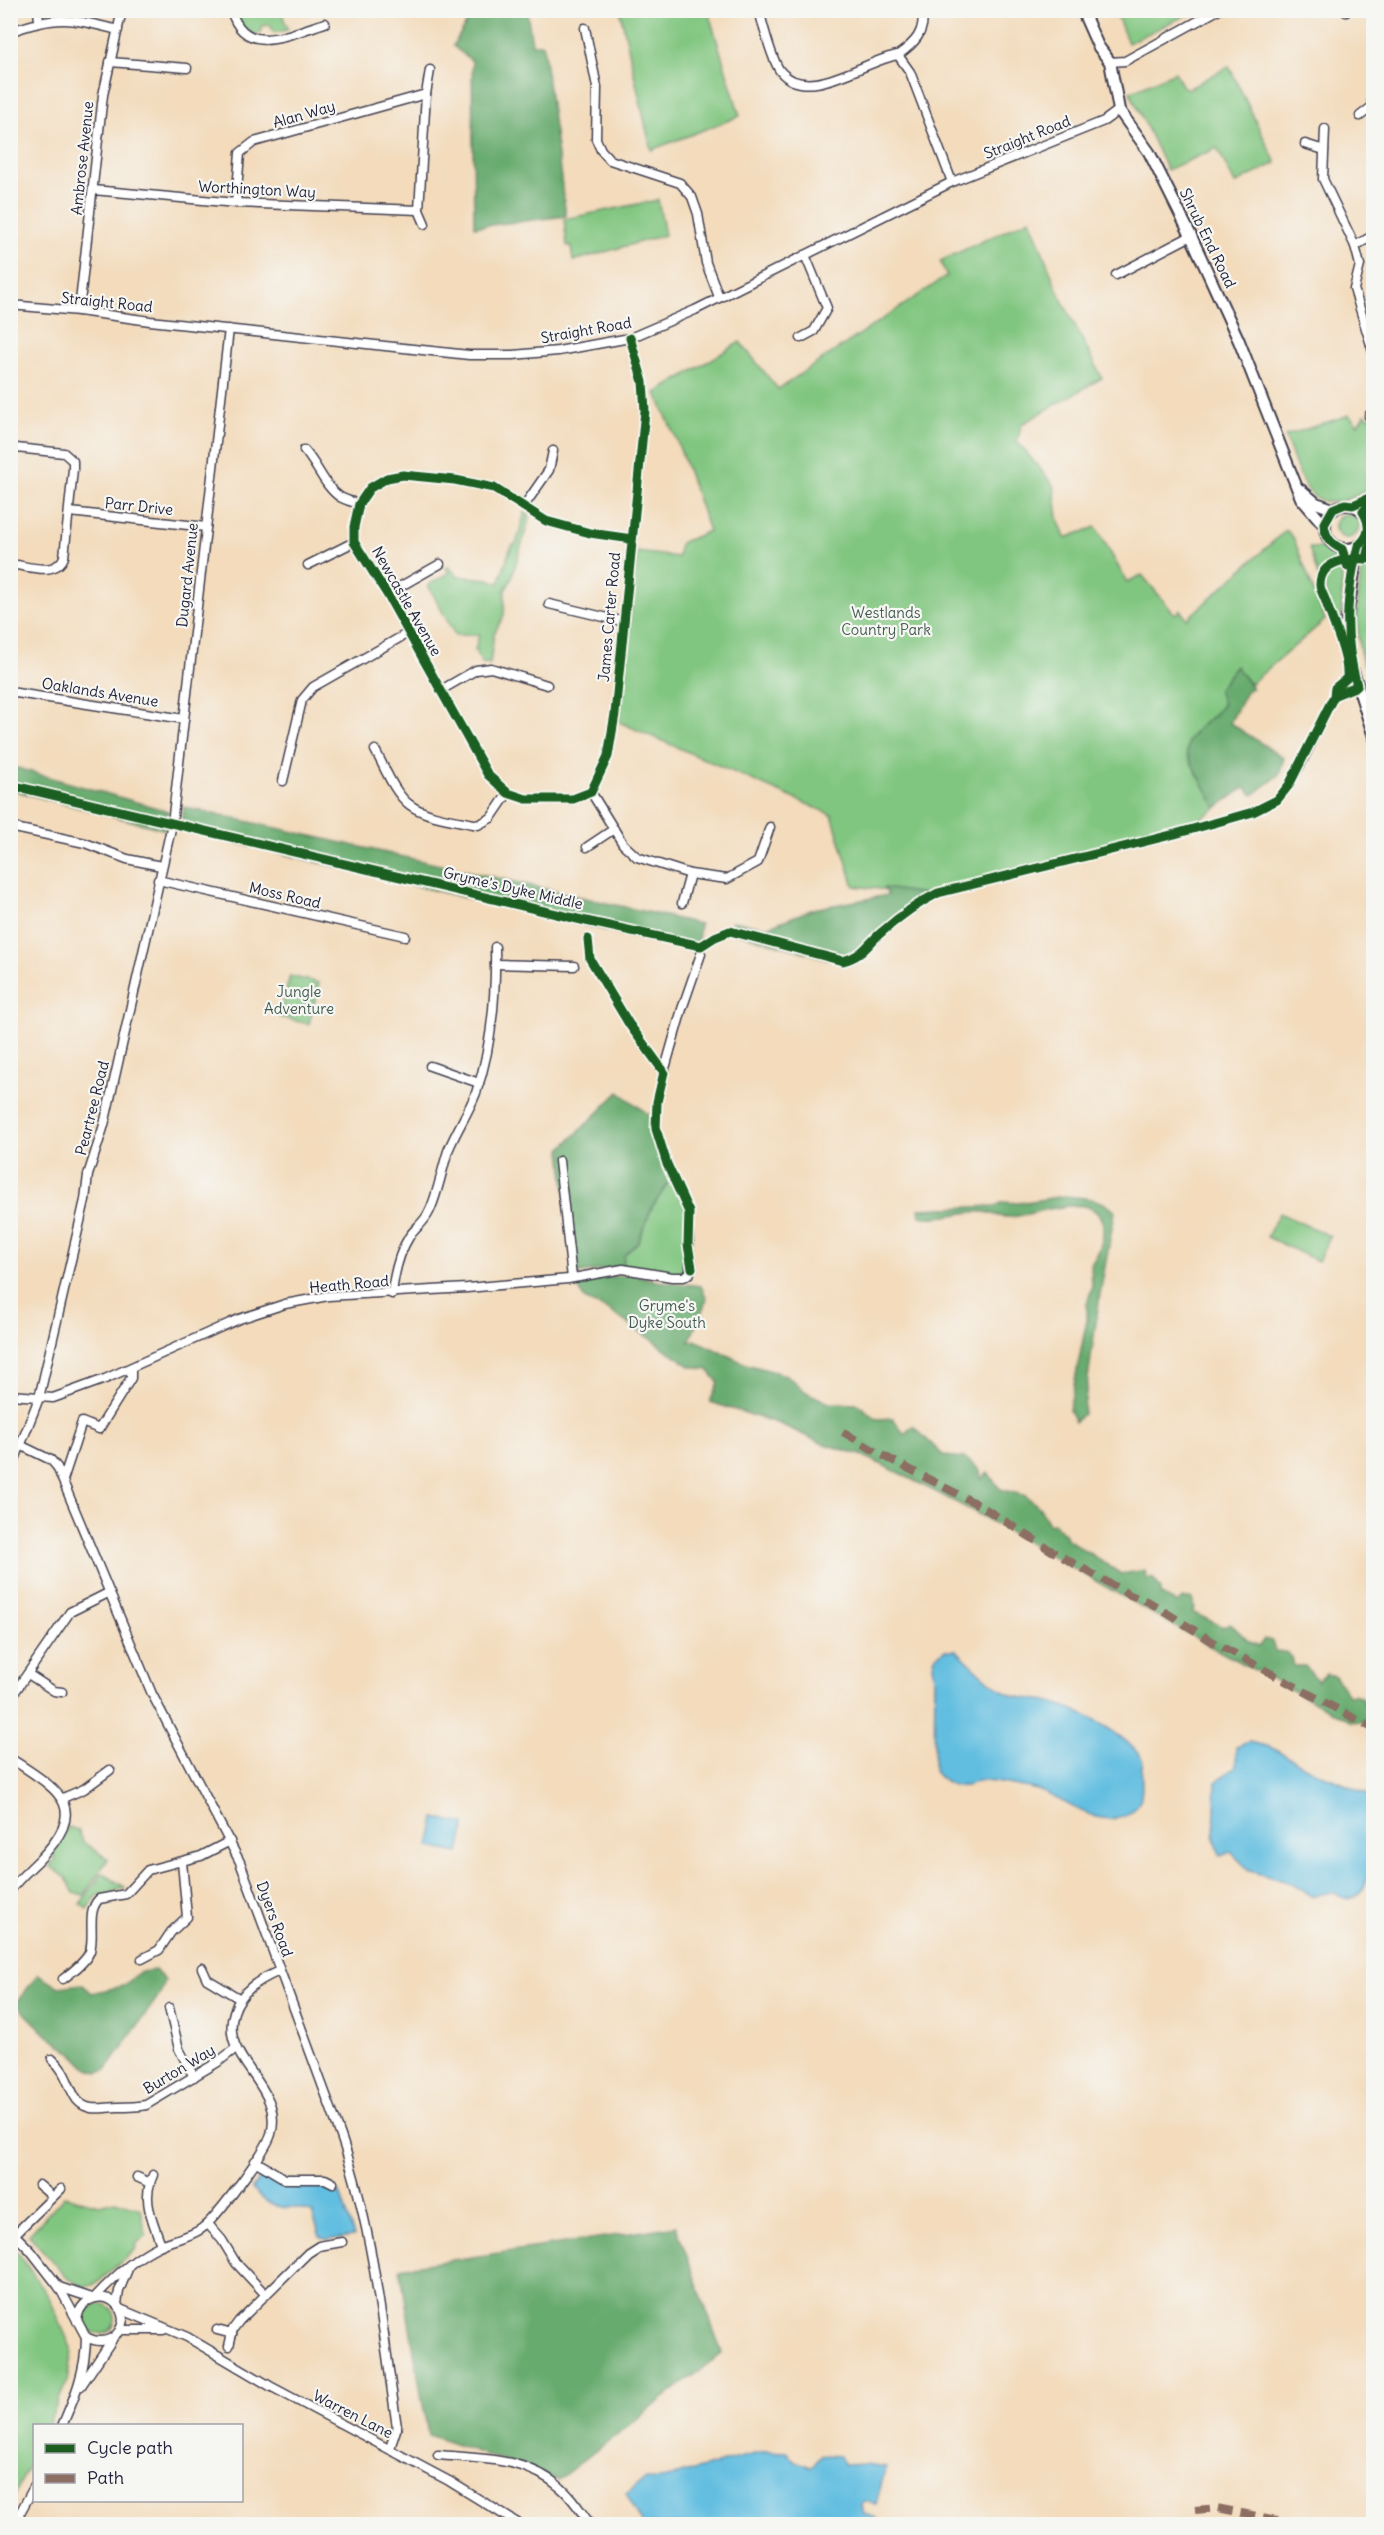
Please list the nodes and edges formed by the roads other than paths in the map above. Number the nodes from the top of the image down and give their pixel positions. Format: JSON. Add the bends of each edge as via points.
{"nodes":[{"id":1,"x":38,"y":10,"type":"edge"},
{"id":2,"x":122,"y":10,"type":"edge"},
{"id":3,"x":231,"y":10,"type":"edge"},
{"id":4,"x":759,"y":10,"type":"edge"},
{"id":5,"x":922,"y":10,"type":"edge"},
{"id":6,"x":1082,"y":10,"type":"edge"},
{"id":7,"x":1218,"y":10,"type":"edge"},
{"id":8,"x":39,"y":21,"type":"junction"},
{"id":9,"x":325,"y":23,"type":"dead end"},
{"id":10,"x":585,"y":28,"type":"dead end"},
{"id":11,"x":118,"y":30,"type":"junction"},
{"id":12,"x":10,"y":32,"type":"edge"},
{"id":13,"x":898,"y":55,"type":"junction"},
{"id":14,"x":110,"y":62,"type":"junction"},
{"id":15,"x":1110,"y":62,"type":"junction"},
{"id":16,"x":187,"y":68,"type":"dead end"},
{"id":17,"x":430,"y":70,"type":"dead end"},
{"id":18,"x":426,"y":94,"type":"junction"},
{"id":19,"x":1372,"y":95,"type":"dead end"},
{"id":20,"x":1373,"y":105,"type":"edge"},
{"id":21,"x":1119,"y":110,"type":"junction"},
{"id":22,"x":1360,"y":116,"type":"dead end"},
{"id":23,"x":1325,"y":129,"type":"dead end"},
{"id":24,"x":1305,"y":144,"type":"dead end"},
{"id":25,"x":1324,"y":150,"type":"junction"},
{"id":26,"x":952,"y":182,"type":"junction"},
{"id":27,"x":93,"y":190,"type":"junction"},
{"id":28,"x":236,"y":203,"type":"junction"},
{"id":29,"x":419,"y":210,"type":"junction"},
{"id":30,"x":425,"y":224,"type":"dead end"},
{"id":31,"x":1374,"y":235,"type":"edge"},
{"id":32,"x":1191,"y":236,"type":"junction"},
{"id":33,"x":1355,"y":246,"type":"junction"},
{"id":34,"x":805,"y":255,"type":"junction"},
{"id":35,"x":1116,"y":275,"type":"dead end"},
{"id":36,"x":719,"y":297,"type":"junction"},
{"id":37,"x":10,"y":305,"type":"edge"},
{"id":38,"x":79,"y":311,"type":"junction"},
{"id":39,"x":229,"y":329,"type":"junction"},
{"id":40,"x":630,"y":338,"type":"junction"},
{"id":41,"x":801,"y":338,"type":"dead end"},
{"id":42,"x":1374,"y":355,"type":"edge"},
{"id":43,"x":304,"y":450,"type":"dead end"},
{"id":44,"x":10,"y":451,"type":"edge"},
{"id":45,"x":553,"y":451,"type":"dead end"},
{"id":46,"x":1296,"y":486,"type":"junction"},
{"id":47,"x":1374,"y":497,"type":"edge"},
{"id":48,"x":359,"y":504,"type":"junction"},
{"id":49,"x":1353,"y":505,"type":"junction"},
{"id":50,"x":524,"y":506,"type":"junction"},
{"id":51,"x":1333,"y":509,"type":"junction"},
{"id":52,"x":70,"y":512,"type":"junction"},
{"id":53,"x":1363,"y":512,"type":"junction"},
{"id":54,"x":1324,"y":525,"type":"junction"},
{"id":55,"x":206,"y":527,"type":"junction"},
{"id":56,"x":632,"y":539,"type":"junction"},
{"id":57,"x":354,"y":542,"type":"junction"},
{"id":58,"x":1358,"y":546,"type":"junction"},
{"id":59,"x":1342,"y":549,"type":"junction"},
{"id":60,"x":10,"y":564,"type":"edge"},
{"id":61,"x":440,"y":564,"type":"dead end"},
{"id":62,"x":308,"y":565,"type":"dead end"},
{"id":63,"x":1350,"y":588,"type":"junction"},
{"id":64,"x":387,"y":594,"type":"junction"},
{"id":65,"x":549,"y":604,"type":"dead end"},
{"id":66,"x":625,"y":622,"type":"junction"},
{"id":67,"x":408,"y":633,"type":"junction"},
{"id":68,"x":547,"y":685,"type":"dead end"},
{"id":69,"x":1357,"y":686,"type":"junction"},
{"id":70,"x":441,"y":690,"type":"junction"},
{"id":71,"x":10,"y":692,"type":"edge"},
{"id":72,"x":184,"y":719,"type":"junction"},
{"id":73,"x":1374,"y":737,"type":"edge"},
{"id":74,"x":375,"y":750,"type":"dead end"},
{"id":75,"x":284,"y":781,"type":"dead end"},
{"id":76,"x":591,"y":792,"type":"junction"},
{"id":77,"x":508,"y":793,"type":"junction"},
{"id":78,"x":1277,"y":800,"type":"dead end"},
{"id":79,"x":171,"y":824,"type":"joint"},
{"id":80,"x":10,"y":827,"type":"edge"},
{"id":81,"x":770,"y":827,"type":"dead end"},
{"id":82,"x":614,"y":829,"type":"junction"},
{"id":83,"x":587,"y":847,"type":"dead end"},
{"id":84,"x":161,"y":866,"type":"junction"},
{"id":85,"x":690,"y":874,"type":"junction"},
{"id":86,"x":158,"y":880,"type":"junction"},
{"id":87,"x":682,"y":903,"type":"dead end"},
{"id":88,"x":405,"y":936,"type":"dead end"},
{"id":89,"x":588,"y":939,"type":"dead end"},
{"id":90,"x":495,"y":947,"type":"dead end"},
{"id":91,"x":701,"y":954,"type":"dead end"},
{"id":92,"x":495,"y":964,"type":"junction"},
{"id":93,"x":574,"y":966,"type":"dead end"},
{"id":94,"x":430,"y":1066,"type":"dead end"},
{"id":95,"x":664,"y":1072,"type":"junction"},
{"id":96,"x":479,"y":1083,"type":"junction"},
{"id":97,"x":559,"y":1161,"type":"dead end"},
{"id":98,"x":572,"y":1278,"type":"junction"},
{"id":99,"x":392,"y":1294,"type":"junction"},
{"id":100,"x":131,"y":1368,"type":"junction"},
{"id":101,"x":10,"y":1395,"type":"edge"},
{"id":102,"x":39,"y":1398,"type":"junction"},
{"id":103,"x":20,"y":1445,"type":"junction"},
{"id":104,"x":10,"y":1472,"type":"edge"},
{"id":105,"x":63,"y":1481,"type":"junction"},
{"id":106,"x":108,"y":1593,"type":"junction"},
{"id":107,"x":28,"y":1674,"type":"junction"},
{"id":108,"x":62,"y":1692,"type":"dead end"},
{"id":109,"x":10,"y":1699,"type":"edge"},
{"id":110,"x":10,"y":1758,"type":"edge"},
{"id":111,"x":110,"y":1770,"type":"dead end"},
{"id":112,"x":63,"y":1798,"type":"junction"},
{"id":113,"x":230,"y":1841,"type":"junction"},
{"id":114,"x":182,"y":1862,"type":"junction"},
{"id":115,"x":10,"y":1891,"type":"edge"},
{"id":116,"x":142,"y":1959,"type":"dead end"},
{"id":117,"x":202,"y":1968,"type":"dead end"},
{"id":118,"x":279,"y":1971,"type":"junction"},
{"id":119,"x":63,"y":1979,"type":"dead end"},
{"id":120,"x":240,"y":1999,"type":"junction"},
{"id":121,"x":169,"y":2007,"type":"dead end"},
{"id":122,"x":236,"y":2048,"type":"junction"},
{"id":123,"x":52,"y":2059,"type":"dead end"},
{"id":124,"x":194,"y":2077,"type":"junction"},
{"id":125,"x":255,"y":2161,"type":"junction"},
{"id":126,"x":137,"y":2177,"type":"dead end"},
{"id":127,"x":333,"y":2183,"type":"dead end"},
{"id":128,"x":39,"y":2185,"type":"dead end"},
{"id":129,"x":61,"y":2189,"type":"dead end"},
{"id":130,"x":52,"y":2196,"type":"junction"},
{"id":131,"x":208,"y":2224,"type":"junction"},
{"id":132,"x":13,"y":2232,"type":"edge"},
{"id":133,"x":342,"y":2242,"type":"dead end"},
{"id":134,"x":161,"y":2245,"type":"junction"},
{"id":135,"x":128,"y":2268,"type":"junction"},
{"id":136,"x":59,"y":2287,"type":"junction"},
{"id":137,"x":266,"y":2295,"type":"junction"},
{"id":138,"x":94,"y":2298,"type":"junction"},
{"id":139,"x":119,"y":2307,"type":"junction"},
{"id":140,"x":78,"y":2321,"type":"junction"},
{"id":141,"x":217,"y":2330,"type":"dead end"},
{"id":142,"x":172,"y":2331,"type":"junction"},
{"id":143,"x":117,"y":2334,"type":"junction"},
{"id":144,"x":232,"y":2334,"type":"junction"},
{"id":145,"x":86,"y":2337,"type":"junction"},
{"id":146,"x":229,"y":2346,"type":"dead end"},
{"id":147,"x":78,"y":2392,"type":"junction"},
{"id":148,"x":63,"y":2424,"type":"edge"},
{"id":149,"x":390,"y":2448,"type":"junction"},
{"id":150,"x":438,"y":2455,"type":"dead end"},
{"id":151,"x":33,"y":2489,"type":"edge"},
{"id":152,"x":14,"y":2524,"type":"edge"},
{"id":153,"x":519,"y":2524,"type":"edge"},
{"id":154,"x":590,"y":2524,"type":"edge"}],
"edges":[{"from":1,"to":8,"type":"street"},
{"from":2,"to":11,"type":"street","name":"Ambrose Avenue"},
{"from":3,"to":9,"type":"street","via":[[242,32],[258,40]]},
{"from":4,"to":13,"type":"street","via":[[780,72],[796,84],[816,85]]},
{"from":5,"to":13,"type":"street","via":[[923,28],[914,43]]},
{"from":6,"to":15,"type":"main road","name":"Shrub End Road"},
{"from":7,"to":15,"type":"street","via":[[1125,61]]},
{"from":8,"to":11,"type":"street","via":[[71,19]]},
{"from":8,"to":12,"type":"street"},
{"from":10,"to":36,"type":"street","via":[[597,87],[596,139],[601,150],[610,160],[680,183],[692,197],[706,263]]},
{"from":11,"to":14,"type":"street","name":"Ambrose Avenue"},
{"from":13,"to":26,"type":"street","via":[[910,72]]},
{"from":14,"to":16,"type":"street"},
{"from":14,"to":27,"type":"street","name":"Ambrose Avenue"},
{"from":15,"to":21,"type":"main road","name":"Shrub End Road"},
{"from":17,"to":18,"type":"street"},
{"from":18,"to":28,"type":"street","name":"Alan Way","via":[[254,142],[240,153]]},
{"from":18,"to":29,"type":"street"},
{"from":19,"to":20,"type":"street"},
{"from":20,"to":22,"type":"street"},
{"from":21,"to":26,"type":"street","name":"Straight Road","via":[[1104,121]]},
{"from":21,"to":32,"type":"main road","name":"Shrub End Road","via":[[1149,152]]},
{"from":23,"to":25,"type":"street"},
{"from":24,"to":25,"type":"street"},
{"from":25,"to":33,"type":"street","via":[[1323,179]]},
{"from":26,"to":34,"type":"street","name":"Straight Road"},
{"from":27,"to":28,"type":"street","name":"Worthington Way"},
{"from":27,"to":38,"type":"street","name":"Ambrose Avenue"},
{"from":28,"to":29,"type":"street","name":"Worthington Way"},
{"from":29,"to":30,"type":"street"},
{"from":31,"to":33,"type":"street"},
{"from":32,"to":35,"type":"street"},
{"from":32,"to":46,"type":"main road","name":"Shrub End Road","via":[[1240,343]]},
{"from":33,"to":42,"type":"street","via":[[1360,265],[1354,289]]},
{"from":34,"to":36,"type":"street","name":"Straight Road"},
{"from":34,"to":41,"type":"street","via":[[827,308],[814,331]]},
{"from":36,"to":40,"type":"street","name":"Straight Road"},
{"from":37,"to":38,"type":"street","name":"Straight Road"},
{"from":38,"to":39,"type":"street","name":"Straight Road"},
{"from":39,"to":40,"type":"street","name":"Straight Road","via":[[469,355],[558,351]]},
{"from":39,"to":55,"type":"street","name":"Dugard Avenue"},
{"from":40,"to":56,"type":"street","name":"James Carter Road","via":[[643,382],[645,411]]},
{"from":43,"to":48,"type":"street","via":[[340,497]]},
{"from":44,"to":52,"type":"street","via":[[16,448],[70,456]]},
{"from":45,"to":50,"type":"street","via":[[549,470]]},
{"from":46,"to":51,"type":"main road","name":"Shrub End Road","via":[[1316,504]]},
{"from":46,"to":54,"type":"main road","name":"Shrub End Road","via":[[1308,508]]},
{"from":47,"to":49,"type":"street"},
{"from":47,"to":53,"type":"street"},
{"from":48,"to":50,"type":"street","via":[[370,488],[387,478],[403,475],[495,488]]},
{"from":48,"to":57,"type":"street","name":"Newcastle Avenue"},
{"from":49,"to":51,"type":"main road"},
{"from":49,"to":53,"type":"main road"},
{"from":50,"to":56,"type":"street","via":[[560,526]]},
{"from":51,"to":54,"type":"main road"},
{"from":52,"to":55,"type":"street","name":"Parr Drive"},
{"from":52,"to":60,"type":"street","via":[[62,564],[52,569]]},
{"from":53,"to":58,"type":"main road","via":[[1369,527]]},
{"from":54,"to":59,"type":"main road","via":[[1327,538]]},
{"from":55,"to":72,"type":"street","name":"Dugard Avenue"},
{"from":56,"to":66,"type":"street","name":"James Carter Road"},
{"from":57,"to":62,"type":"street"},
{"from":57,"to":64,"type":"street","name":"Newcastle Avenue"},
{"from":58,"to":59,"type":"main road"},
{"from":58,"to":63,"type":"main road"},
{"from":59,"to":63,"type":"main road"},
{"from":61,"to":64,"type":"street"},
{"from":63,"to":69,"type":"main road","via":[[1346,625]]},
{"from":64,"to":67,"type":"street","name":"Newcastle Avenue"},
{"from":65,"to":66,"type":"street"},
{"from":66,"to":76,"type":"street","name":"James Carter Road","via":[[608,756]]},
{"from":67,"to":70,"type":"street","name":"Newcastle Avenue"},
{"from":67,"to":75,"type":"street","via":[[313,687],[303,700]]},
{"from":68,"to":70,"type":"street","via":[[491,668],[476,670]]},
{"from":69,"to":73,"type":"main road"},
{"from":69,"to":78,"type":"street","via":[[1334,696],[1289,785]]},
{"from":70,"to":77,"type":"street","name":"Newcastle Avenue","via":[[488,776]]},
{"from":71,"to":72,"type":"street","name":"Oaklands Avenue"},
{"from":72,"to":79,"type":"street","name":"Dugard Avenue"},
{"from":74,"to":77,"type":"street","via":[[401,796],[422,811],[478,825],[491,818]]},
{"from":76,"to":77,"type":"street","via":[[558,800],[526,799]]},
{"from":76,"to":82,"type":"street"},
{"from":79,"to":84,"type":"street","name":"Peartree Road"},
{"from":80,"to":84,"type":"street","via":[[85,843],[127,859]]},
{"from":81,"to":85,"type":"street","via":[[758,862],[742,873],[727,879]]},
{"from":82,"to":83,"type":"street"},
{"from":82,"to":85,"type":"street","via":[[637,856]]},
{"from":84,"to":86,"type":"street","name":"Peartree Road"},
{"from":85,"to":87,"type":"street"},
{"from":86,"to":88,"type":"street","name":"Moss Road"},
{"from":86,"to":102,"type":"street","name":"Peartree Road"},
{"from":89,"to":95,"type":"street","via":[[590,959]]},
{"from":90,"to":92,"type":"street"},
{"from":91,"to":95,"type":"street"},
{"from":92,"to":93,"type":"street"},
{"from":92,"to":96,"type":"street","via":[[494,1004]]},
{"from":94,"to":96,"type":"street"},
{"from":95,"to":98,"type":"street","name":"Heath Road","via":[[656,1129],[669,1171],[689,1212],[690,1273],[672,1277],[623,1269]]},
{"from":96,"to":99,"type":"street","via":[[450,1148],[430,1211],[402,1252]]},
{"from":97,"to":98,"type":"street"},
{"from":98,"to":99,"type":"street","name":"Heath Road"},
{"from":99,"to":100,"type":"street","name":"Heath Road","via":[[328,1296],[285,1304],[219,1327]]},
{"from":100,"to":102,"type":"street","name":"Heath Road","via":[[52,1398]]},
{"from":100,"to":105,"type":"street","via":[[130,1378],[99,1429],[82,1422]]},
{"from":101,"to":102,"type":"street","name":"Heath Road"},
{"from":102,"to":103,"type":"street","name":"Peartree Road"},
{"from":103,"to":104,"type":"street","name":"Peartree Road"},
{"from":103,"to":105,"type":"street","name":"Dyers Road","via":[[51,1460]]},
{"from":105,"to":106,"type":"street","name":"Dyers Road"},
{"from":106,"to":107,"type":"street","via":[[70,1612]]},
{"from":106,"to":113,"type":"street","name":"Dyers Road","via":[[184,1760]]},
{"from":107,"to":108,"type":"street"},
{"from":107,"to":109,"type":"street"},
{"from":110,"to":112,"type":"street"},
{"from":111,"to":112,"type":"street","via":[[84,1790]]},
{"from":112,"to":115,"type":"street","via":[[64,1829]]},
{"from":113,"to":114,"type":"street"},
{"from":113,"to":118,"type":"street","name":"Dyers Road"},
{"from":114,"to":116,"type":"street","via":[[187,1917],[159,1950]]},
{"from":114,"to":119,"type":"street","via":[[148,1870],[126,1894],[103,1897],[96,1902],[89,1953]]},
{"from":117,"to":120,"type":"street","via":[[207,1979]]},
{"from":118,"to":120,"type":"street","via":[[253,1985]]},
{"from":118,"to":149,"type":"street","name":"Dyers Road","via":[[348,2155],[359,2195],[397,2427]]},
{"from":120,"to":122,"type":"street","via":[[231,2027]]},
{"from":121,"to":124,"type":"street","via":[[179,2049]]},
{"from":122,"to":124,"type":"street","name":"Burton Way"},
{"from":122,"to":125,"type":"street","via":[[261,2083],[272,2112],[270,2137]]},
{"from":123,"to":124,"type":"street","name":"Burton Way","via":[[66,2073],[77,2100],[97,2110],[146,2105]]},
{"from":125,"to":127,"type":"street","via":[[285,2179],[325,2179]]},
{"from":125,"to":131,"type":"street"},
{"from":126,"to":134,"type":"street","via":[[152,2179],[148,2204]]},
{"from":128,"to":130,"type":"street"},
{"from":129,"to":130,"type":"street"},
{"from":130,"to":132,"type":"street"},
{"from":131,"to":134,"type":"street"},
{"from":131,"to":137,"type":"street"},
{"from":132,"to":136,"type":"street"},
{"from":133,"to":137,"type":"street","via":[[319,2246],[308,2253]]},
{"from":134,"to":135,"type":"street"},
{"from":135,"to":138,"type":"street"},
{"from":135,"to":139,"type":"street","via":[[119,2291]]},
{"from":136,"to":138,"type":"street","name":"Warren Lane"},
{"from":136,"to":140,"type":"street"},
{"from":137,"to":144,"type":"street","via":[[239,2321]]},
{"from":138,"to":139,"type":"street","name":"Warren Lane","via":[[110,2299]]},
{"from":138,"to":140,"type":"street","via":[[80,2310]]},
{"from":139,"to":142,"type":"street","name":"Warren Lane"},
{"from":139,"to":143,"type":"street","via":[[123,2319]]},
{"from":140,"to":145,"type":"street"},
{"from":141,"to":144,"type":"street"},
{"from":142,"to":143,"type":"street","name":"Warren Lane","via":[[146,2329]]},
{"from":142,"to":149,"type":"street","name":"Warren Lane"},
{"from":143,"to":145,"type":"street","name":"Warren Lane","via":[[100,2342]]},
{"from":143,"to":147,"type":"street"},
{"from":144,"to":146,"type":"street"},
{"from":145,"to":147,"type":"street","via":[[85,2365]]},
{"from":147,"to":148,"type":"street"},
{"from":149,"to":153,"type":"street","name":"Warren Lane"},
{"from":150,"to":154,"type":"street","via":[[512,2462],[532,2468],[561,2488]]},
{"from":151,"to":152,"type":"street"}]}
